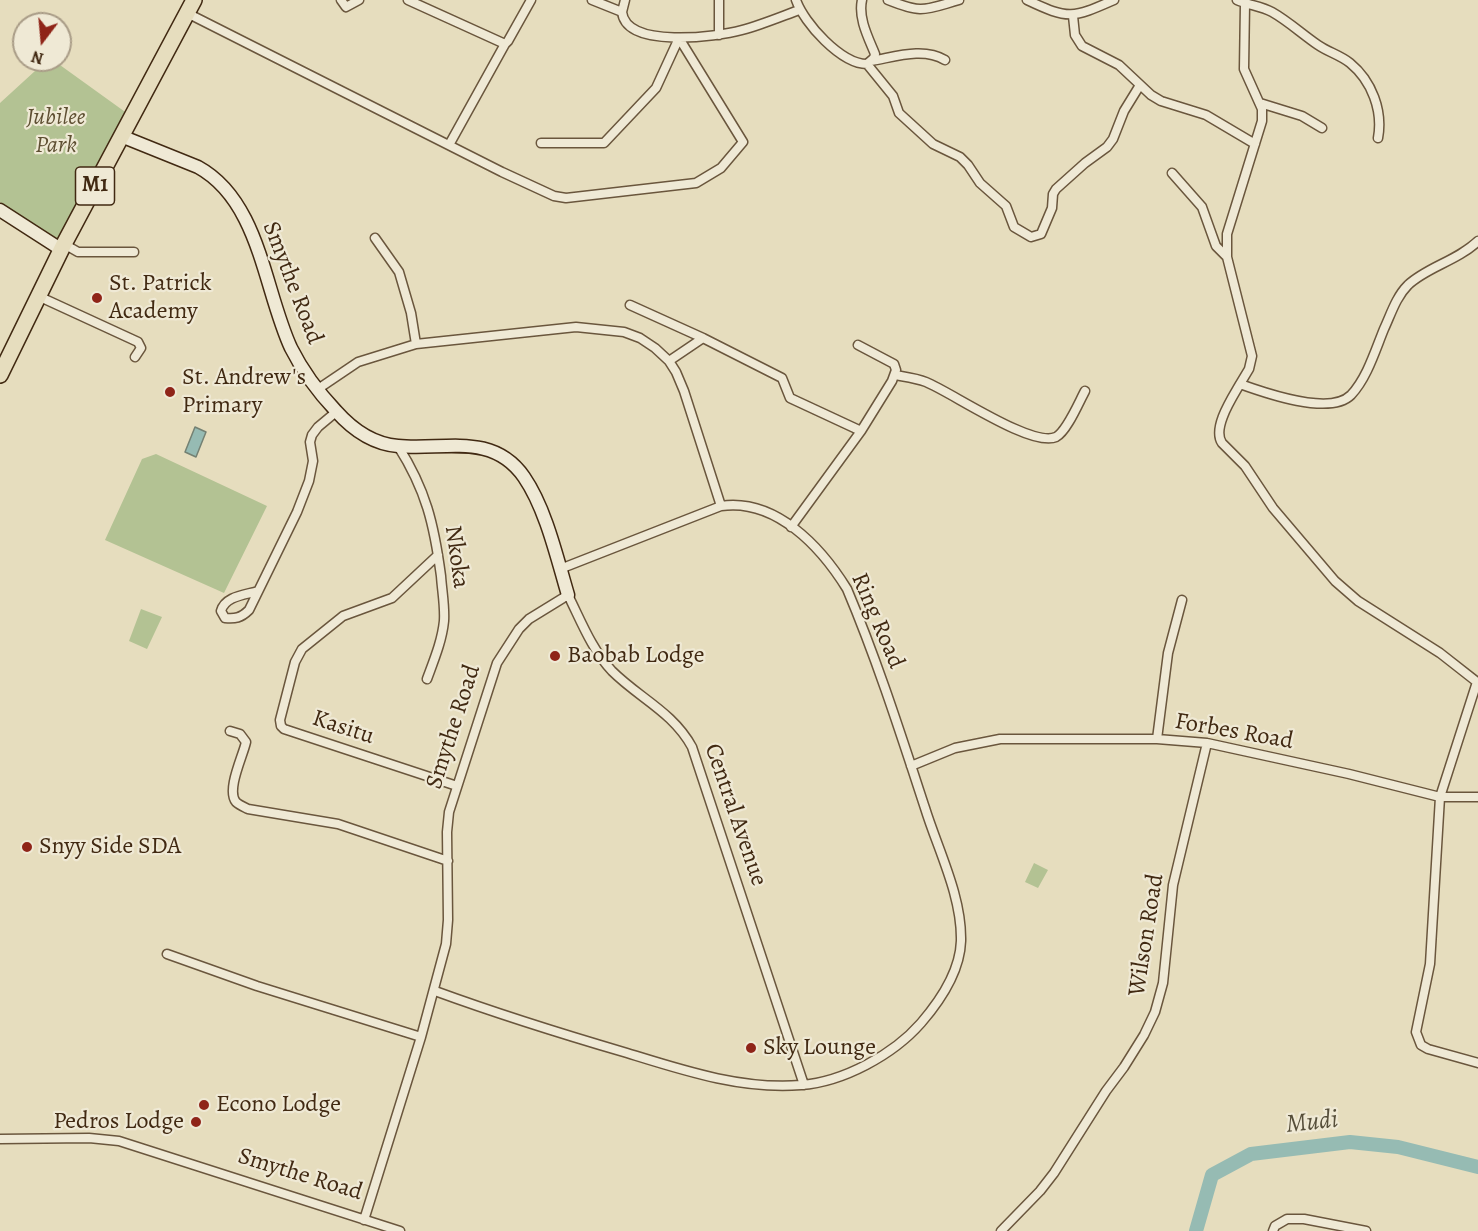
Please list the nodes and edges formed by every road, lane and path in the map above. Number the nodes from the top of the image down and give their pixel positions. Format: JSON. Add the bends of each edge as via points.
{"nodes":[{"id":1,"x":341,"y":0,"type":"edge"},
{"id":2,"x":359,"y":0,"type":"edge"},
{"id":3,"x":408,"y":0,"type":"edge"},
{"id":4,"x":531,"y":0,"type":"edge"},
{"id":5,"x":592,"y":0,"type":"edge"},
{"id":6,"x":625,"y":0,"type":"edge"},
{"id":7,"x":720,"y":0,"type":"edge"},
{"id":8,"x":796,"y":0,"type":"edge"},
{"id":9,"x":862,"y":0,"type":"edge"},
{"id":10,"x":888,"y":0,"type":"edge"},
{"id":11,"x":959,"y":0,"type":"edge"},
{"id":12,"x":1027,"y":0,"type":"edge"},
{"id":13,"x":1114,"y":0,"type":"edge"},
{"id":14,"x":1241,"y":2,"type":"edge"},
{"id":15,"x":191,"y":7,"type":"edge"},
{"id":16,"x":799,"y":10,"type":"junction"},
{"id":17,"x":622,"y":12,"type":"junction"},
{"id":18,"x":1074,"y":16,"type":"junction"},
{"id":19,"x":719,"y":35,"type":"junction"},
{"id":20,"x":679,"y":38,"type":"junction"},
{"id":21,"x":505,"y":44,"type":"junction"},
{"id":22,"x":945,"y":60,"type":"dead end"},
{"id":23,"x":869,"y":63,"type":"junction"},
{"id":24,"x":1140,"y":85,"type":"junction"},
{"id":25,"x":1260,"y":103,"type":"junction"},
{"id":26,"x":1322,"y":128,"type":"dead end"},
{"id":27,"x":121,"y":136,"type":"junction"},
{"id":28,"x":1378,"y":138,"type":"dead end"},
{"id":29,"x":541,"y":143,"type":"dead end"},
{"id":30,"x":1255,"y":144,"type":"junction"},
{"id":31,"x":449,"y":145,"type":"junction"},
{"id":32,"x":1172,"y":173,"type":"dead end"},
{"id":33,"x":0,"y":210,"type":"edge"},
{"id":34,"x":375,"y":238,"type":"dead end"},
{"id":35,"x":1478,"y":241,"type":"edge"},
{"id":36,"x":63,"y":247,"type":"junction"},
{"id":37,"x":134,"y":252,"type":"dead end"},
{"id":38,"x":1227,"y":257,"type":"junction"},
{"id":39,"x":38,"y":296,"type":"junction"},
{"id":40,"x":630,"y":305,"type":"dead end"},
{"id":41,"x":703,"y":338,"type":"junction"},
{"id":42,"x":416,"y":344,"type":"junction"},
{"id":43,"x":858,"y":345,"type":"dead end"},
{"id":44,"x":135,"y":357,"type":"dead end"},
{"id":45,"x":669,"y":361,"type":"junction"},
{"id":46,"x":0,"y":375,"type":"edge"},
{"id":47,"x":895,"y":375,"type":"junction"},
{"id":48,"x":1240,"y":384,"type":"junction"},
{"id":49,"x":318,"y":389,"type":"junction"},
{"id":50,"x":1085,"y":391,"type":"dead end"},
{"id":51,"x":336,"y":412,"type":"junction"},
{"id":52,"x":861,"y":431,"type":"junction"},
{"id":53,"x":398,"y":446,"type":"junction"},
{"id":54,"x":721,"y":506,"type":"junction"},
{"id":55,"x":791,"y":527,"type":"junction"},
{"id":56,"x":438,"y":555,"type":"junction"},
{"id":57,"x":560,"y":569,"type":"junction"},
{"id":58,"x":258,"y":591,"type":"dead end"},
{"id":59,"x":568,"y":595,"type":"junction"},
{"id":60,"x":1182,"y":600,"type":"dead end"},
{"id":61,"x":427,"y":679,"type":"dead end"},
{"id":62,"x":1478,"y":680,"type":"edge"},
{"id":63,"x":230,"y":731,"type":"dead end"},
{"id":64,"x":1157,"y":739,"type":"junction"},
{"id":65,"x":1207,"y":743,"type":"junction"},
{"id":66,"x":911,"y":766,"type":"junction"},
{"id":67,"x":457,"y":786,"type":"junction"},
{"id":68,"x":1440,"y":797,"type":"junction"},
{"id":69,"x":1478,"y":797,"type":"edge"},
{"id":70,"x":448,"y":861,"type":"junction"},
{"id":71,"x":167,"y":954,"type":"dead end"},
{"id":72,"x":435,"y":990,"type":"junction"},
{"id":73,"x":421,"y":1037,"type":"junction"},
{"id":74,"x":1478,"y":1063,"type":"edge"},
{"id":75,"x":804,"y":1085,"type":"junction"},
{"id":76,"x":0,"y":1139,"type":"edge"},
{"id":77,"x":364,"y":1220,"type":"junction"},
{"id":78,"x":399,"y":1231,"type":"edge"},
{"id":79,"x":1001,"y":1231,"type":"edge"},
{"id":80,"x":1273,"y":1231,"type":"edge"},
{"id":81,"x":1366,"y":1231,"type":"edge"}],
"edges":[{"from":1,"to":2,"type":"street","via":[[346,7]]},
{"from":3,"to":21,"type":"street"},
{"from":4,"to":21,"type":"street"},
{"from":5,"to":17,"type":"street"},
{"from":6,"to":17,"type":"street"},
{"from":7,"to":19,"type":"street"},
{"from":8,"to":16,"type":"street"},
{"from":9,"to":23,"type":"street","via":[[862,19],[875,54]]},
{"from":10,"to":11,"type":"street","via":[[923,11]]},
{"from":12,"to":18,"type":"street","via":[[1051,12]]},
{"from":13,"to":18,"type":"street"},
{"from":14,"to":25,"type":"street","via":[[1244,69]]},
{"from":14,"to":28,"type":"street","via":[[1272,12],[1357,69],[1379,111]]},
{"from":15,"to":27,"type":"highway","number":"M1"},
{"from":15,"to":31,"type":"street"},
{"from":16,"to":19,"type":"street"},
{"from":16,"to":23,"type":"street","via":[[833,49],[852,62]]},
{"from":17,"to":20,"type":"street","via":[[628,25],[644,34]]},
{"from":18,"to":24,"type":"street","via":[[1075,35],[1082,46],[1119,65]]},
{"from":19,"to":20,"type":"street"},
{"from":20,"to":29,"type":"street","via":[[656,88],[604,143]]},
{"from":20,"to":31,"type":"street","via":[[743,142],[722,168],[705,180],[566,198],[554,196]]},
{"from":21,"to":31,"type":"street"},
{"from":22,"to":23,"type":"street","via":[[918,52]]},
{"from":23,"to":24,"type":"street","via":[[899,113],[933,144],[960,157],[980,183],[1006,206],[1014,227],[1031,237],[1041,234],[1056,189],[1113,139]]},
{"from":24,"to":30,"type":"street","via":[[1161,101],[1206,115]]},
{"from":25,"to":26,"type":"street","via":[[1302,116]]},
{"from":25,"to":30,"type":"street","via":[[1262,121]]},
{"from":27,"to":36,"type":"highway","number":"M1"},
{"from":27,"to":49,"type":"street","name":"Smythe Road","via":[[198,167],[224,185],[248,224],[292,349]]},
{"from":30,"to":38,"type":"street","via":[[1227,234]]},
{"from":32,"to":38,"type":"street","via":[[1202,207],[1216,246]]},
{"from":33,"to":36,"type":"street"},
{"from":34,"to":42,"type":"street","via":[[399,272]]},
{"from":35,"to":48,"type":"street","via":[[1408,285],[1367,369],[1343,401],[1322,404],[1286,399]]},
{"from":36,"to":37,"type":"street","via":[[78,252]]},
{"from":36,"to":39,"type":"highway","number":"M1"},
{"from":38,"to":48,"type":"street","via":[[1252,356],[1250,369]]},
{"from":39,"to":44,"type":"street","via":[[138,342],[141,348]]},
{"from":39,"to":46,"type":"highway","number":"M1"},
{"from":40,"to":41,"type":"street"},
{"from":41,"to":45,"type":"street"},
{"from":41,"to":52,"type":"street","via":[[782,378],[790,398]]},
{"from":42,"to":45,"type":"street","via":[[593,328],[640,338]]},
{"from":42,"to":49,"type":"street","via":[[358,362]]},
{"from":43,"to":47,"type":"street","via":[[894,364]]},
{"from":45,"to":54,"type":"street","via":[[684,391]]},
{"from":47,"to":50,"type":"street","via":[[928,382],[1006,425],[1047,438],[1056,437],[1064,429]]},
{"from":47,"to":52,"type":"street"},
{"from":48,"to":62,"type":"street","via":[[1219,438],[1252,475],[1273,508],[1358,601]]},
{"from":49,"to":51,"type":"street","name":"Smythe Road"},
{"from":51,"to":53,"type":"street","name":"Smythe Road","via":[[365,436]]},
{"from":51,"to":58,"type":"street","via":[[312,435],[309,481]]},
{"from":52,"to":55,"type":"street"},
{"from":53,"to":56,"type":"street","name":"Nkoka","via":[[424,493]]},
{"from":53,"to":57,"type":"street","name":"Smythe Road","via":[[461,446],[502,456],[524,477],[539,504]]},
{"from":54,"to":55,"type":"street","name":"Ring Road","via":[[738,504],[768,512]]},
{"from":54,"to":57,"type":"street","name":"Ring Road"},
{"from":55,"to":66,"type":"street","name":"Ring Road","via":[[832,565],[847,589]]},
{"from":56,"to":61,"type":"street","name":"Nkoka","via":[[444,622]]},
{"from":56,"to":67,"type":"street","name":"Kasitu","via":[[392,598],[336,621],[302,649],[280,720],[284,729]]},
{"from":57,"to":59,"type":"street","name":"Smythe Road"},
{"from":59,"to":67,"type":"street","name":"Smythe Road","via":[[524,624],[501,655]]},
{"from":59,"to":75,"type":"street","name":"Central Avenue","via":[[602,659],[620,679],[677,723],[692,747]]},
{"from":60,"to":64,"type":"street","via":[[1168,653]]},
{"from":62,"to":68,"type":"street"},
{"from":63,"to":70,"type":"street","via":[[240,734],[246,742],[232,794],[237,804],[338,824]]},
{"from":64,"to":65,"type":"street","name":"Forbes Road"},
{"from":64,"to":66,"type":"street","name":"Forbes Road","via":[[1000,739],[956,748]]},
{"from":65,"to":68,"type":"street","name":"Forbes Road"},
{"from":65,"to":79,"type":"street","name":"Wilson Road","via":[[1173,885],[1163,983],[1155,1012],[1054,1173]]},
{"from":66,"to":75,"type":"street","name":"Ring Road","via":[[960,920],[958,959],[932,1010],[913,1033],[879,1059],[831,1080]]},
{"from":67,"to":70,"type":"street","name":"Smythe Road","via":[[449,812]]},
{"from":68,"to":69,"type":"street","name":"Forbes Road"},
{"from":68,"to":74,"type":"street","via":[[1431,964],[1416,1032],[1421,1045],[1428,1049]]},
{"from":70,"to":72,"type":"street","name":"Smythe Road","via":[[446,944]]},
{"from":71,"to":73,"type":"street"},
{"from":72,"to":73,"type":"street","name":"Smythe Road"},
{"from":72,"to":75,"type":"street","name":"Ring Road","via":[[572,1037],[727,1080],[780,1087]]},
{"from":73,"to":77,"type":"street","name":"Smythe Road"},
{"from":76,"to":77,"type":"street","name":"Smythe Road","via":[[119,1141]]},
{"from":77,"to":78,"type":"street"},
{"from":80,"to":81,"type":"street","via":[[1287,1219]]}]}
